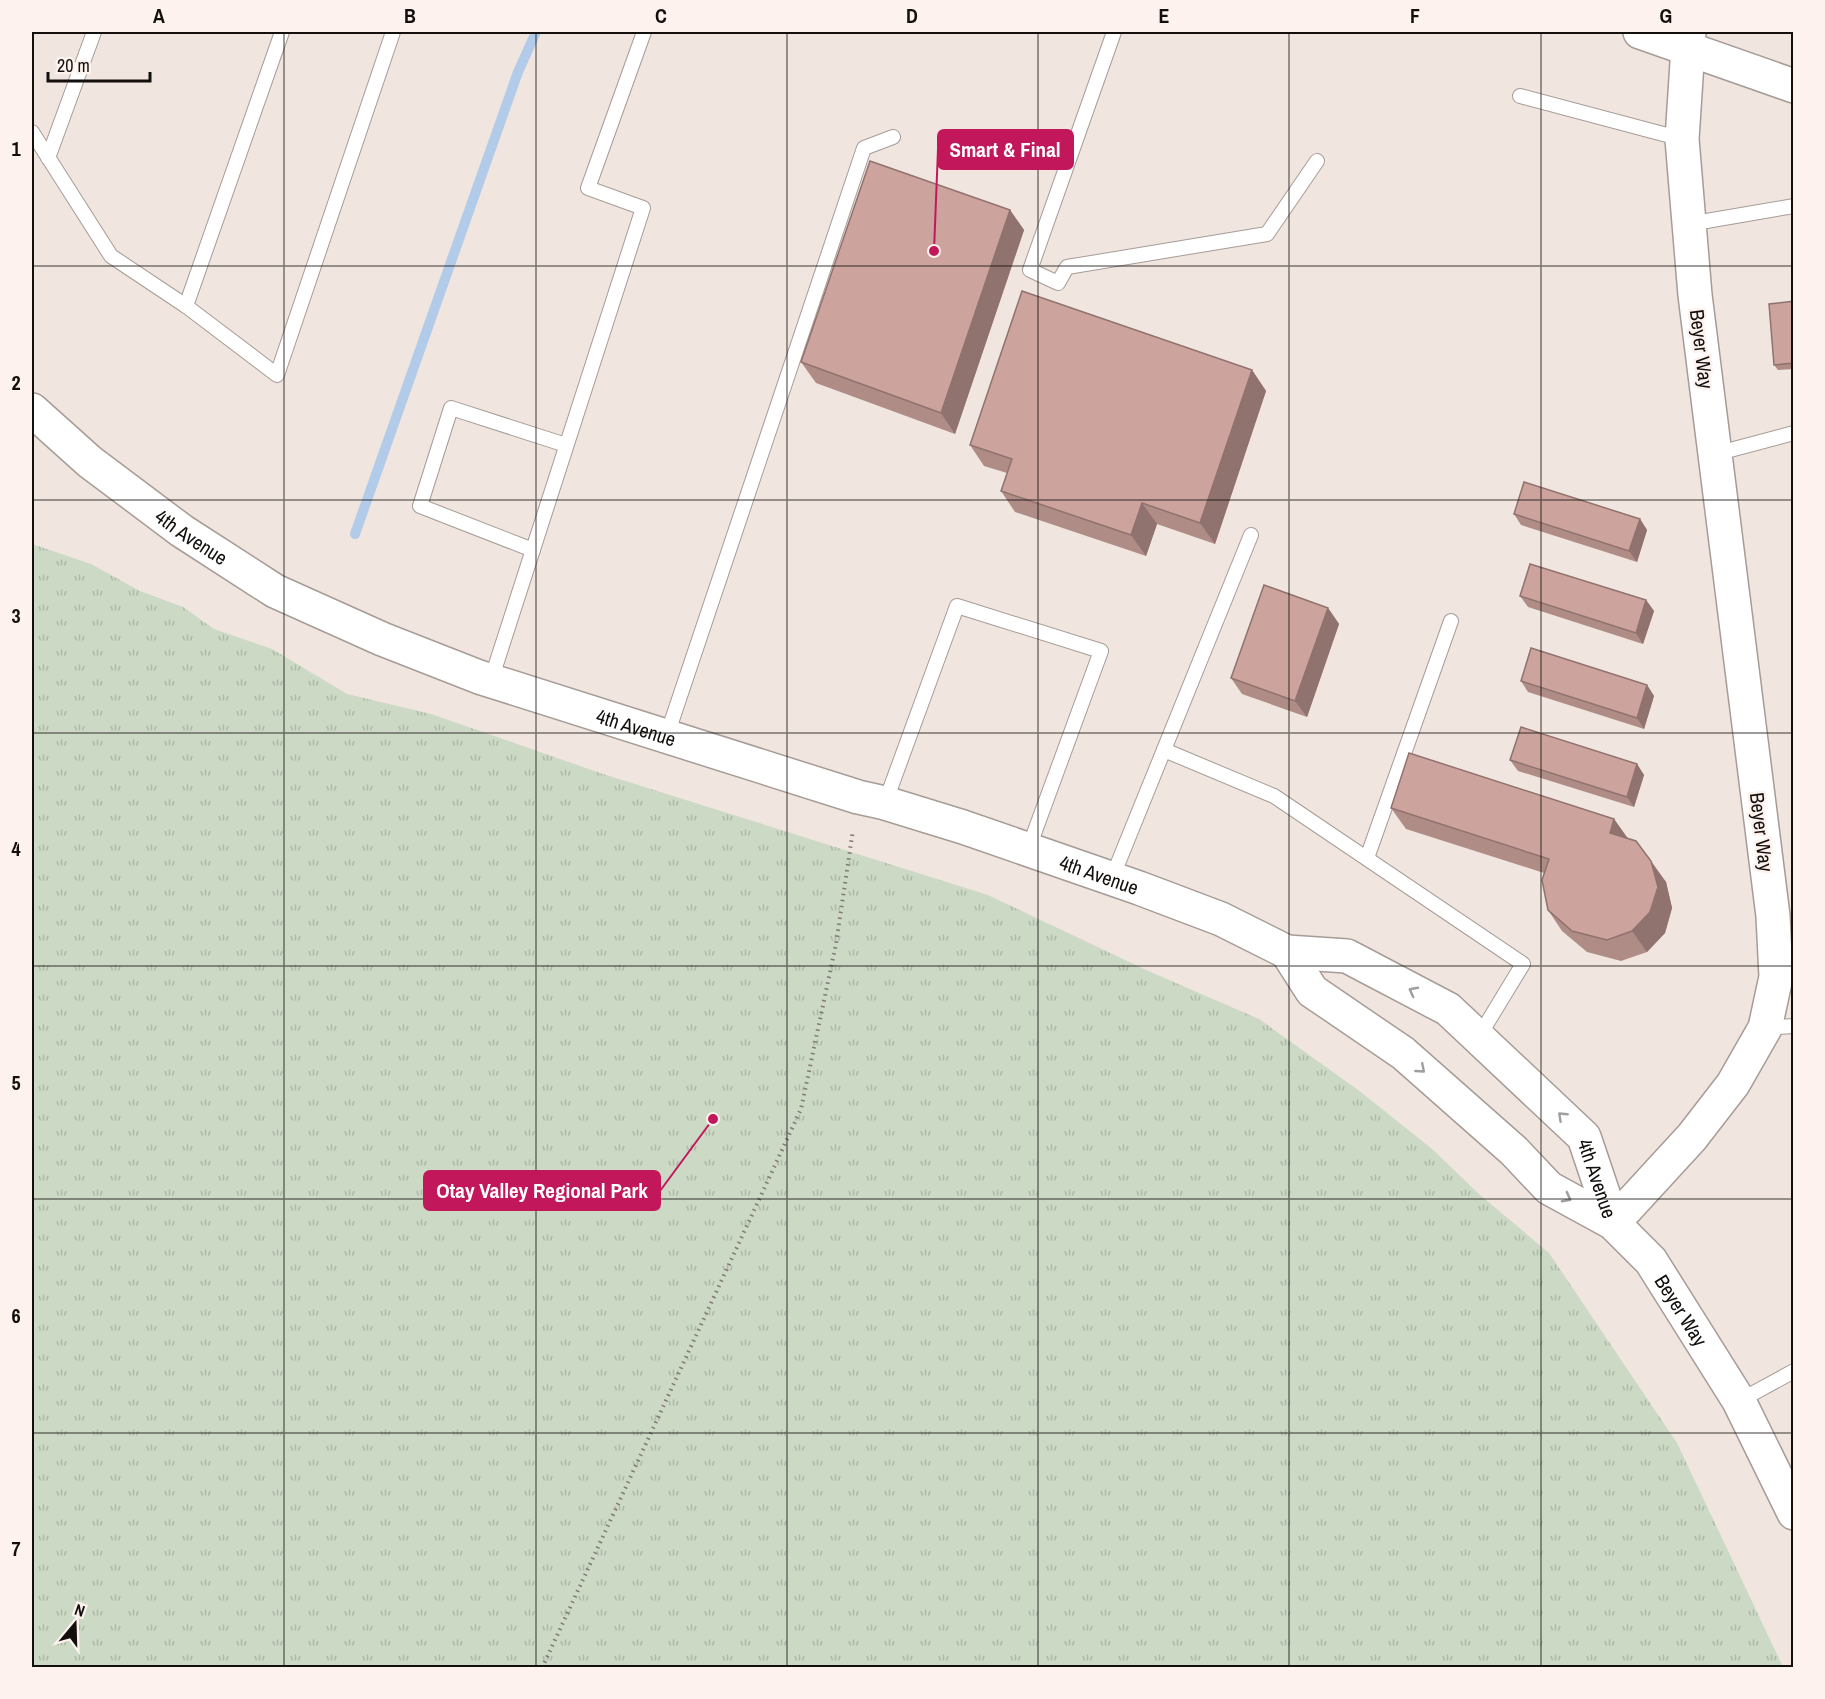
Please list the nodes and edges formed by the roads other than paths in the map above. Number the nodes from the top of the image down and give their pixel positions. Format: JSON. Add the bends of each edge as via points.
{"nodes":[{"id":1,"x":94,"y":32,"type":"edge"},
{"id":2,"x":282,"y":32,"type":"edge"},
{"id":3,"x":393,"y":32,"type":"edge"},
{"id":4,"x":644,"y":32,"type":"edge"},
{"id":5,"x":1114,"y":32,"type":"edge"},
{"id":6,"x":1640,"y":32,"type":"edge"},
{"id":7,"x":1688,"y":39,"type":"edge"},
{"id":8,"x":1794,"y":86,"type":"edge"},
{"id":9,"x":1520,"y":96,"type":"dead end"},
{"id":10,"x":32,"y":132,"type":"edge"},
{"id":11,"x":893,"y":137,"type":"dead end"},
{"id":12,"x":1682,"y":139,"type":"junction"},
{"id":13,"x":48,"y":158,"type":"junction"},
{"id":14,"x":1317,"y":161,"type":"dead end"},
{"id":15,"x":1794,"y":206,"type":"edge"},
{"id":16,"x":1689,"y":224,"type":"junction"},
{"id":17,"x":186,"y":306,"type":"junction"},
{"id":18,"x":32,"y":410,"type":"edge"},
{"id":19,"x":1794,"y":433,"type":"edge"},
{"id":20,"x":566,"y":445,"type":"junction"},
{"id":21,"x":1715,"y":454,"type":"junction"},
{"id":22,"x":1251,"y":535,"type":"dead end"},
{"id":23,"x":533,"y":550,"type":"junction"},
{"id":24,"x":1451,"y":621,"type":"dead end"},
{"id":25,"x":491,"y":680,"type":"junction"},
{"id":26,"x":667,"y":735,"type":"junction"},
{"id":27,"x":1164,"y":750,"type":"junction"},
{"id":28,"x":871,"y":800,"type":"junction"},
{"id":29,"x":1028,"y":850,"type":"junction"},
{"id":30,"x":1367,"y":858,"type":"junction"},
{"id":31,"x":1112,"y":878,"type":"junction"},
{"id":32,"x":1287,"y":952,"type":"junction"},
{"id":33,"x":1779,"y":1027,"type":"edge"},
{"id":34,"x":1478,"y":1038,"type":"junction"},
{"id":35,"x":1613,"y":1223,"type":"junction"},
{"id":36,"x":1794,"y":1371,"type":"edge"},
{"id":37,"x":1739,"y":1401,"type":"junction"},
{"id":38,"x":1794,"y":1512,"type":"edge"}],
"edges":[{"from":1,"to":13,"type":"lane"},
{"from":2,"to":17,"type":"lane"},
{"from":3,"to":17,"type":"lane","via":[[277,375]]},
{"from":4,"to":20,"type":"lane","via":[[588,188],[643,208]]},
{"from":5,"to":14,"type":"lane","via":[[1030,270],[1058,283],[1067,267],[1267,234]]},
{"from":6,"to":7,"type":"main road"},
{"from":7,"to":8,"type":"main road"},
{"from":7,"to":12,"type":"main road","name":"Beyer Way"},
{"from":9,"to":12,"type":"lane"},
{"from":10,"to":13,"type":"lane"},
{"from":11,"to":26,"type":"lane","via":[[864,148]]},
{"from":12,"to":16,"type":"main road","name":"Beyer Way"},
{"from":13,"to":17,"type":"lane","via":[[111,256]]},
{"from":15,"to":16,"type":"lane"},
{"from":16,"to":21,"type":"main road","name":"Beyer Way"},
{"from":18,"to":25,"type":"main road","name":"4th Avenue","via":[[90,462],[173,524],[275,591],[382,639]]},
{"from":19,"to":21,"type":"lane"},
{"from":20,"to":23,"type":"lane"},
{"from":20,"to":23,"type":"lane","via":[[451,408],[420,506]]},
{"from":21,"to":33,"type":"main road","name":"Beyer Way","via":[[1773,916]]},
{"from":22,"to":27,"type":"lane"},
{"from":23,"to":25,"type":"lane"},
{"from":24,"to":30,"type":"lane"},
{"from":25,"to":26,"type":"main road","name":"4th Avenue"},
{"from":26,"to":28,"type":"main road","name":"4th Avenue"},
{"from":27,"to":30,"type":"lane","via":[[1274,796]]},
{"from":27,"to":31,"type":"lane"},
{"from":28,"to":29,"type":"main road","name":"4th Avenue"},
{"from":28,"to":29,"type":"lane","via":[[957,606],[1101,651]]},
{"from":29,"to":31,"type":"main road","name":"4th Avenue"},
{"from":30,"to":34,"type":"lane","via":[[1523,964]]},
{"from":31,"to":32,"type":"main road","name":"4th Avenue","via":[[1221,920]]},
{"from":34,"to":32,"type":"main road","name":"4th Avenue","one_way":true,"via":[[1448,1009],[1347,956]]},
{"from":32,"to":35,"type":"main road","name":"4th Avenue","one_way":true,"via":[[1312,991],[1402,1053],[1514,1151],[1549,1188]]},
{"from":33,"to":35,"type":"main road","name":"Beyer Way","via":[[1692,1137]]},
{"from":35,"to":34,"type":"main road","name":"4th Avenue","one_way":true,"via":[[1584,1137]]},
{"from":35,"to":37,"type":"main road","name":"Beyer Way","via":[[1651,1261]]},
{"from":36,"to":37,"type":"lane"},
{"from":37,"to":38,"type":"main road","name":"Beyer Way"}]}
